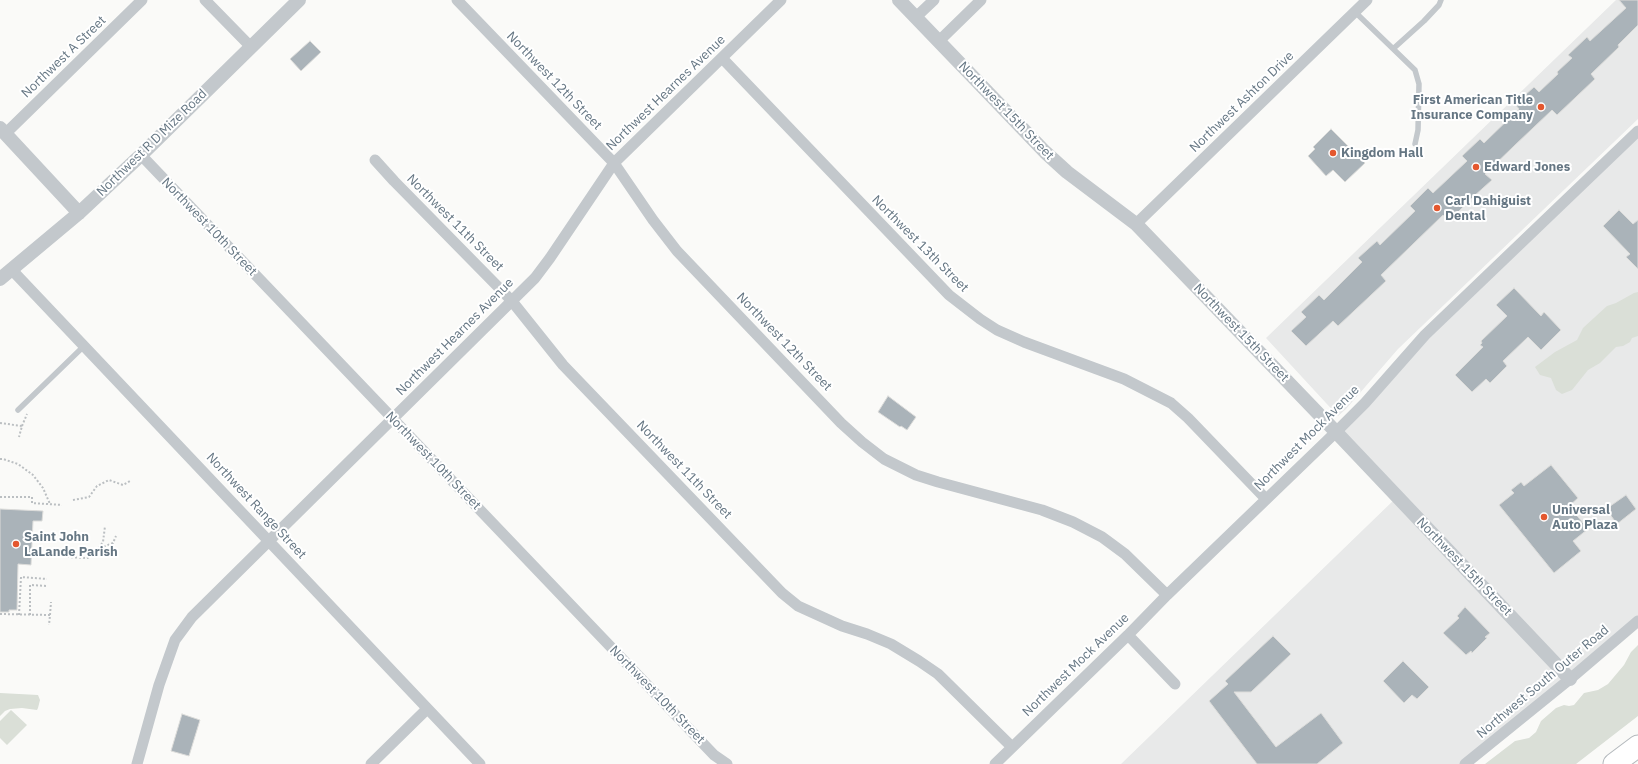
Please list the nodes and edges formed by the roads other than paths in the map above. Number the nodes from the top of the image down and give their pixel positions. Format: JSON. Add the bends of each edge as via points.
{"nodes":[{"id":1,"x":142,"y":0,"type":"edge"},
{"id":2,"x":205,"y":0,"type":"edge"},
{"id":3,"x":299,"y":0,"type":"edge"},
{"id":4,"x":457,"y":0,"type":"edge"},
{"id":5,"x":781,"y":0,"type":"edge"},
{"id":6,"x":899,"y":0,"type":"edge"},
{"id":7,"x":934,"y":0,"type":"edge"},
{"id":8,"x":981,"y":0,"type":"edge"},
{"id":9,"x":1367,"y":0,"type":"edge"},
{"id":10,"x":1441,"y":0,"type":"edge"},
{"id":11,"x":1355,"y":12,"type":"junction"},
{"id":12,"x":916,"y":17,"type":"junction"},
{"id":13,"x":939,"y":41,"type":"junction"},
{"id":14,"x":251,"y":47,"type":"junction"},
{"id":15,"x":1394,"y":48,"type":"junction"},
{"id":16,"x":722,"y":58,"type":"junction"},
{"id":17,"x":3,"y":131,"type":"edge"},
{"id":18,"x":1638,"y":131,"type":"edge"},
{"id":19,"x":1415,"y":144,"type":"dead end"},
{"id":20,"x":141,"y":156,"type":"junction"},
{"id":21,"x":375,"y":160,"type":"dead end"},
{"id":22,"x":614,"y":163,"type":"junction"},
{"id":23,"x":79,"y":213,"type":"junction"},
{"id":24,"x":1136,"y":224,"type":"junction"},
{"id":25,"x":11,"y":269,"type":"junction"},
{"id":26,"x":0,"y":280,"type":"edge"},
{"id":27,"x":511,"y":300,"type":"junction"},
{"id":28,"x":84,"y":346,"type":"junction"},
{"id":29,"x":18,"y":410,"type":"dead end"},
{"id":30,"x":393,"y":419,"type":"junction"},
{"id":31,"x":1336,"y":432,"type":"junction"},
{"id":32,"x":1266,"y":499,"type":"junction"},
{"id":33,"x":270,"y":540,"type":"junction"},
{"id":34,"x":1167,"y":595,"type":"junction"},
{"id":35,"x":1638,"y":621,"type":"edge"},
{"id":36,"x":1128,"y":635,"type":"junction"},
{"id":37,"x":1570,"y":679,"type":"junction"},
{"id":38,"x":1175,"y":684,"type":"dead end"},
{"id":39,"x":427,"y":708,"type":"junction"},
{"id":40,"x":1638,"y":746,"type":"edge"},
{"id":41,"x":1012,"y":747,"type":"junction"},
{"id":42,"x":137,"y":764,"type":"edge"},
{"id":43,"x":371,"y":764,"type":"edge"},
{"id":44,"x":480,"y":764,"type":"edge"},
{"id":45,"x":727,"y":764,"type":"edge"},
{"id":46,"x":995,"y":764,"type":"edge"},
{"id":47,"x":1465,"y":764,"type":"edge"},
{"id":48,"x":1614,"y":764,"type":"edge"}],
"edges":[{"from":1,"to":17,"type":"street","name":"Northwest A Street"},
{"from":2,"to":14,"type":"street"},
{"from":3,"to":14,"type":"street","name":"Northwest R D Mize Road"},
{"from":4,"to":22,"type":"street","name":"Northwest 12th Street"},
{"from":5,"to":16,"type":"street","name":"Northwest Hearnes Avenue"},
{"from":6,"to":12,"type":"street","name":"Northwest 15th Street"},
{"from":7,"to":12,"type":"street"},
{"from":8,"to":13,"type":"street"},
{"from":9,"to":11,"type":"street","name":"Northwest Ashton Drive"},
{"from":10,"to":15,"type":"lane","via":[[1424,21]]},
{"from":11,"to":15,"type":"lane"},
{"from":11,"to":24,"type":"street","name":"Northwest Ashton Drive"},
{"from":12,"to":13,"type":"street","name":"Northwest 15th Street"},
{"from":13,"to":24,"type":"street","name":"Northwest 15th Street","via":[[1045,152],[1067,172]]},
{"from":14,"to":20,"type":"street","name":"Northwest R D Mize Road"},
{"from":15,"to":19,"type":"lane","via":[[1412,65],[1417,74],[1418,130]]},
{"from":16,"to":22,"type":"street","name":"Northwest Hearnes Avenue"},
{"from":16,"to":32,"type":"street","name":"Northwest 13th Street","via":[[949,295],[997,330],[1124,379],[1171,403]]},
{"from":17,"to":23,"type":"street"},
{"from":18,"to":31,"type":"street","name":"Northwest Mock Avenue","via":[[1425,335]]},
{"from":20,"to":23,"type":"street","name":"Northwest R D Mize Road"},
{"from":20,"to":30,"type":"street","name":"Northwest 10th Street"},
{"from":21,"to":27,"type":"street","name":"Northwest 11th Street"},
{"from":22,"to":27,"type":"street","name":"Northwest Hearnes Avenue","via":[[535,278]]},
{"from":22,"to":34,"type":"street","name":"Northwest 12th Street","via":[[678,251],[841,423],[884,459],[938,482],[1042,510],[1073,522],[1102,537],[1125,554]]},
{"from":23,"to":25,"type":"street","name":"Northwest R D Mize Road"},
{"from":24,"to":31,"type":"street","name":"Northwest 15th Street"},
{"from":25,"to":26,"type":"street","name":"Northwest R D Mize Road"},
{"from":25,"to":28,"type":"street","name":"Northwest Range Street"},
{"from":27,"to":30,"type":"street","name":"Northwest Hearnes Avenue"},
{"from":27,"to":41,"type":"street","name":"Northwest 11th Street","via":[[563,365],[782,593],[798,606],[891,644],[920,660],[938,674]]},
{"from":28,"to":29,"type":"lane"},
{"from":28,"to":33,"type":"street","name":"Northwest Range Street"},
{"from":30,"to":33,"type":"street","name":"Northwest Hearnes Avenue"},
{"from":30,"to":45,"type":"street","name":"Northwest 10th Street","via":[[714,755]]},
{"from":31,"to":32,"type":"street","name":"Northwest Mock Avenue"},
{"from":31,"to":37,"type":"street","name":"Northwest 15th Street"},
{"from":32,"to":34,"type":"street","name":"Northwest Mock Avenue"},
{"from":33,"to":39,"type":"street","name":"Northwest Range Street"},
{"from":33,"to":42,"type":"street","name":"Northwest Hearnes Avenue","via":[[192,617],[175,640]]},
{"from":34,"to":36,"type":"street","name":"Northwest Mock Avenue"},
{"from":35,"to":37,"type":"street","name":"Northwest South Outer Road"},
{"from":36,"to":38,"type":"street"},
{"from":36,"to":41,"type":"street","name":"Northwest Mock Avenue"},
{"from":37,"to":47,"type":"street","name":"Northwest South Outer Road"},
{"from":39,"to":43,"type":"street"},
{"from":39,"to":44,"type":"street","name":"Northwest Range Street"},
{"from":40,"to":48,"type":"highway"},
{"from":41,"to":46,"type":"street","name":"Northwest Mock Avenue"}]}
